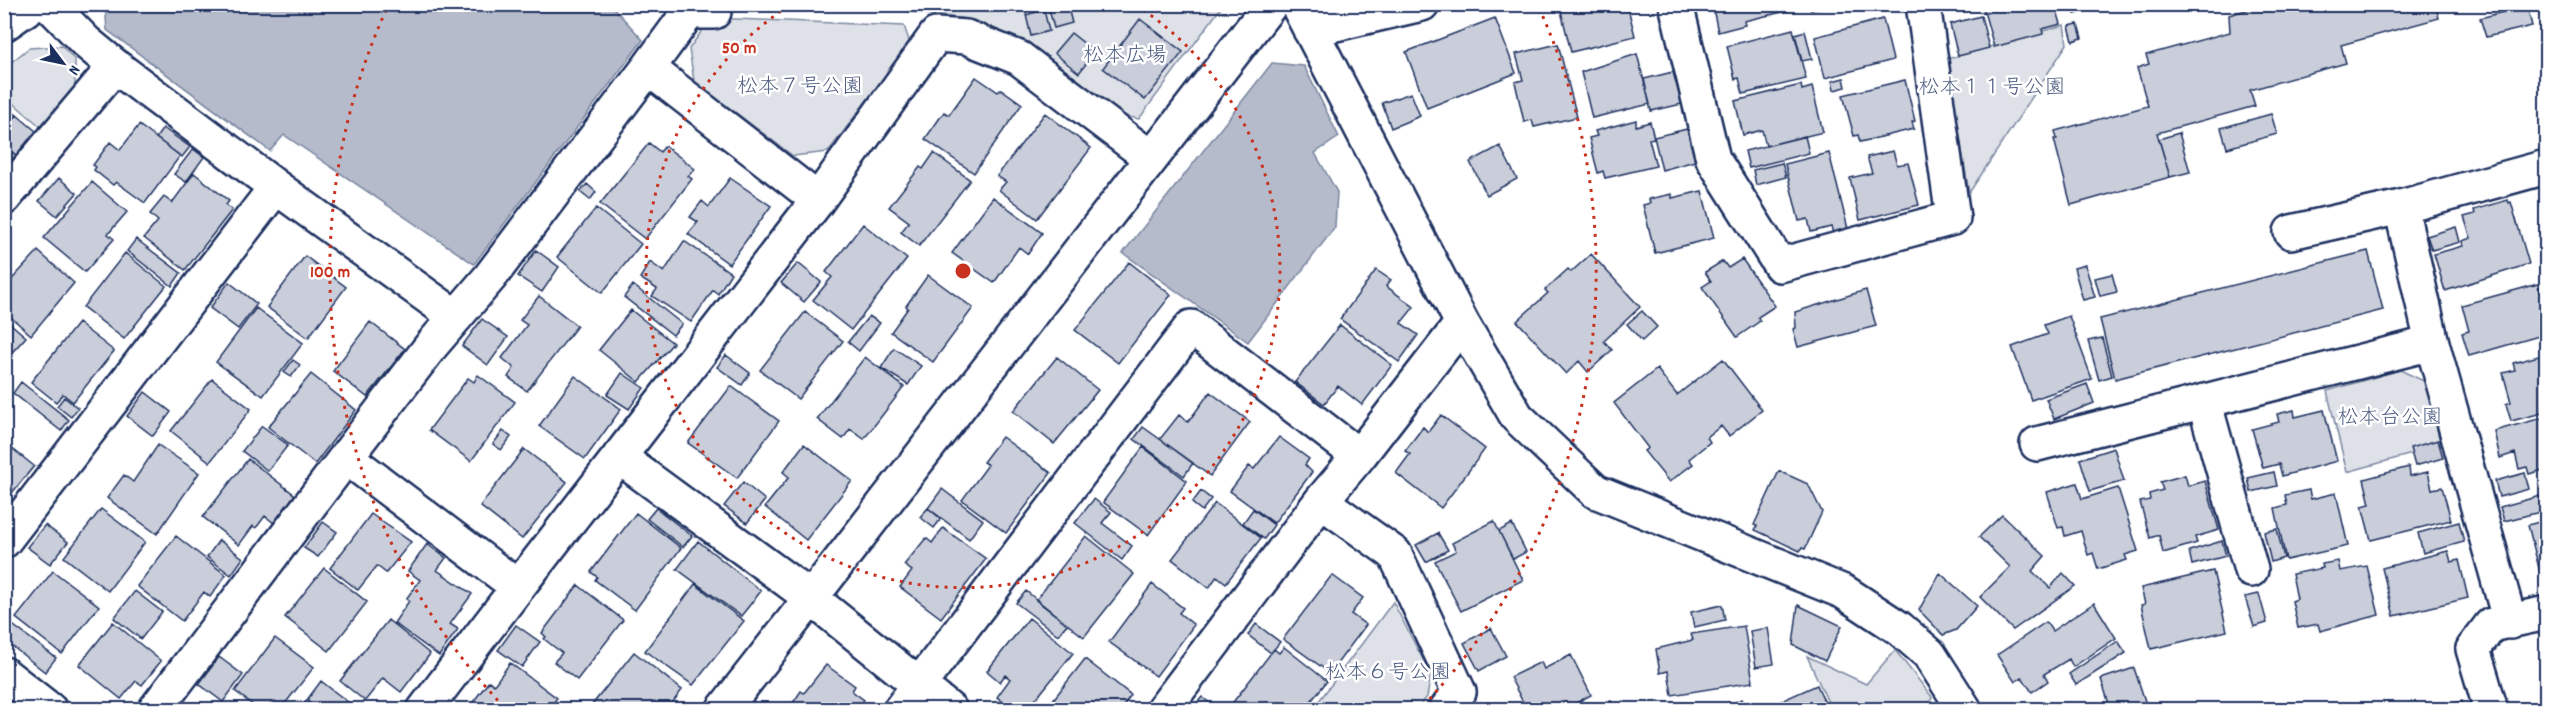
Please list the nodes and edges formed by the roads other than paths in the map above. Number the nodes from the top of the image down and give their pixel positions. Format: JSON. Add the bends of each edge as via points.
{"nodes":[{"id":1,"x":33,"y":4,"type":"edge"},
{"id":2,"x":49,"y":4,"type":"edge"},
{"id":3,"x":1270,"y":4,"type":"edge"},
{"id":4,"x":1422,"y":4,"type":"edge"},
{"id":5,"x":1676,"y":4,"type":"edge"},
{"id":6,"x":1923,"y":4,"type":"edge"},
{"id":7,"x":714,"y":12,"type":"dead end"},
{"id":8,"x":1304,"y":17,"type":"edge"},
{"id":9,"x":4,"y":24,"type":"edge"},
{"id":10,"x":115,"y":66,"type":"junction"},
{"id":11,"x":648,"y":68,"type":"junction"},
{"id":12,"x":1151,"y":158,"type":"junction"},
{"id":13,"x":2547,"y":168,"type":"edge"},
{"id":14,"x":276,"y":187,"type":"junction"},
{"id":15,"x":4,"y":198,"type":"edge"},
{"id":16,"x":818,"y":200,"type":"junction"},
{"id":17,"x":2401,"y":207,"type":"junction"},
{"id":18,"x":2291,"y":232,"type":"dead end"},
{"id":19,"x":456,"y":317,"type":"junction"},
{"id":20,"x":1462,"y":323,"type":"junction"},
{"id":21,"x":2432,"y":344,"type":"junction"},
{"id":22,"x":2204,"y":401,"type":"junction"},
{"id":23,"x":2037,"y":444,"type":"dead end"},
{"id":24,"x":1359,"y":456,"type":"junction"},
{"id":25,"x":346,"y":457,"type":"junction"},
{"id":26,"x":620,"y":458,"type":"junction"},
{"id":27,"x":1321,"y":501,"type":"junction"},
{"id":28,"x":4,"y":541,"type":"edge"},
{"id":29,"x":2251,"y":570,"type":"dead end"},
{"id":30,"x":518,"y":587,"type":"junction"},
{"id":31,"x":811,"y":598,"type":"junction"},
{"id":32,"x":2547,"y":613,"type":"edge"},
{"id":33,"x":2510,"y":622,"type":"junction"},
{"id":34,"x":4,"y":674,"type":"edge"},
{"id":35,"x":909,"y":697,"type":"edge"},
{"id":36,"x":50,"y":710,"type":"edge"},
{"id":37,"x":155,"y":710,"type":"edge"},
{"id":38,"x":424,"y":710,"type":"edge"},
{"id":39,"x":723,"y":710,"type":"edge"},
{"id":40,"x":950,"y":710,"type":"edge"},
{"id":41,"x":1163,"y":710,"type":"edge"},
{"id":42,"x":1446,"y":710,"type":"edge"},
{"id":43,"x":1965,"y":710,"type":"edge"},
{"id":44,"x":2491,"y":710,"type":"edge"}],
"edges":[{"from":1,"to":9,"type":"street"},
{"from":2,"to":10,"type":"street"},
{"from":3,"to":12,"type":"street"},
{"from":4,"to":8,"type":"street"},
{"from":5,"to":6,"type":"street","via":[[1713,159],[1780,265],[1953,218]]},
{"from":7,"to":11,"type":"street","via":[[689,12]]},
{"from":8,"to":20,"type":"street"},
{"from":10,"to":14,"type":"street"},
{"from":10,"to":15,"type":"street"},
{"from":11,"to":16,"type":"street"},
{"from":11,"to":19,"type":"street"},
{"from":12,"to":16,"type":"street","via":[[1019,58],[966,37],[936,35]]},
{"from":12,"to":31,"type":"street"},
{"from":13,"to":17,"type":"street"},
{"from":14,"to":19,"type":"street"},
{"from":14,"to":28,"type":"street"},
{"from":16,"to":26,"type":"street"},
{"from":17,"to":18,"type":"street"},
{"from":17,"to":21,"type":"street"},
{"from":19,"to":25,"type":"street"},
{"from":20,"to":24,"type":"street"},
{"from":20,"to":43,"type":"street","via":[[1517,417],[1595,491],[1844,592],[1899,628],[1929,654]]},
{"from":21,"to":22,"type":"street"},
{"from":21,"to":33,"type":"street"},
{"from":22,"to":23,"type":"street"},
{"from":22,"to":29,"type":"street"},
{"from":24,"to":27,"type":"street"},
{"from":24,"to":35,"type":"street","via":[[1191,327]]},
{"from":25,"to":30,"type":"street"},
{"from":25,"to":37,"type":"street"},
{"from":26,"to":30,"type":"street"},
{"from":26,"to":31,"type":"street"},
{"from":27,"to":41,"type":"street"},
{"from":27,"to":42,"type":"street","via":[[1395,554],[1460,693]]},
{"from":30,"to":38,"type":"street"},
{"from":31,"to":35,"type":"street"},
{"from":31,"to":39,"type":"street"},
{"from":32,"to":33,"type":"street"},
{"from":33,"to":44,"type":"street","via":[[2491,625],[2473,649]]},
{"from":34,"to":36,"type":"street"},
{"from":35,"to":40,"type":"street"}]}
